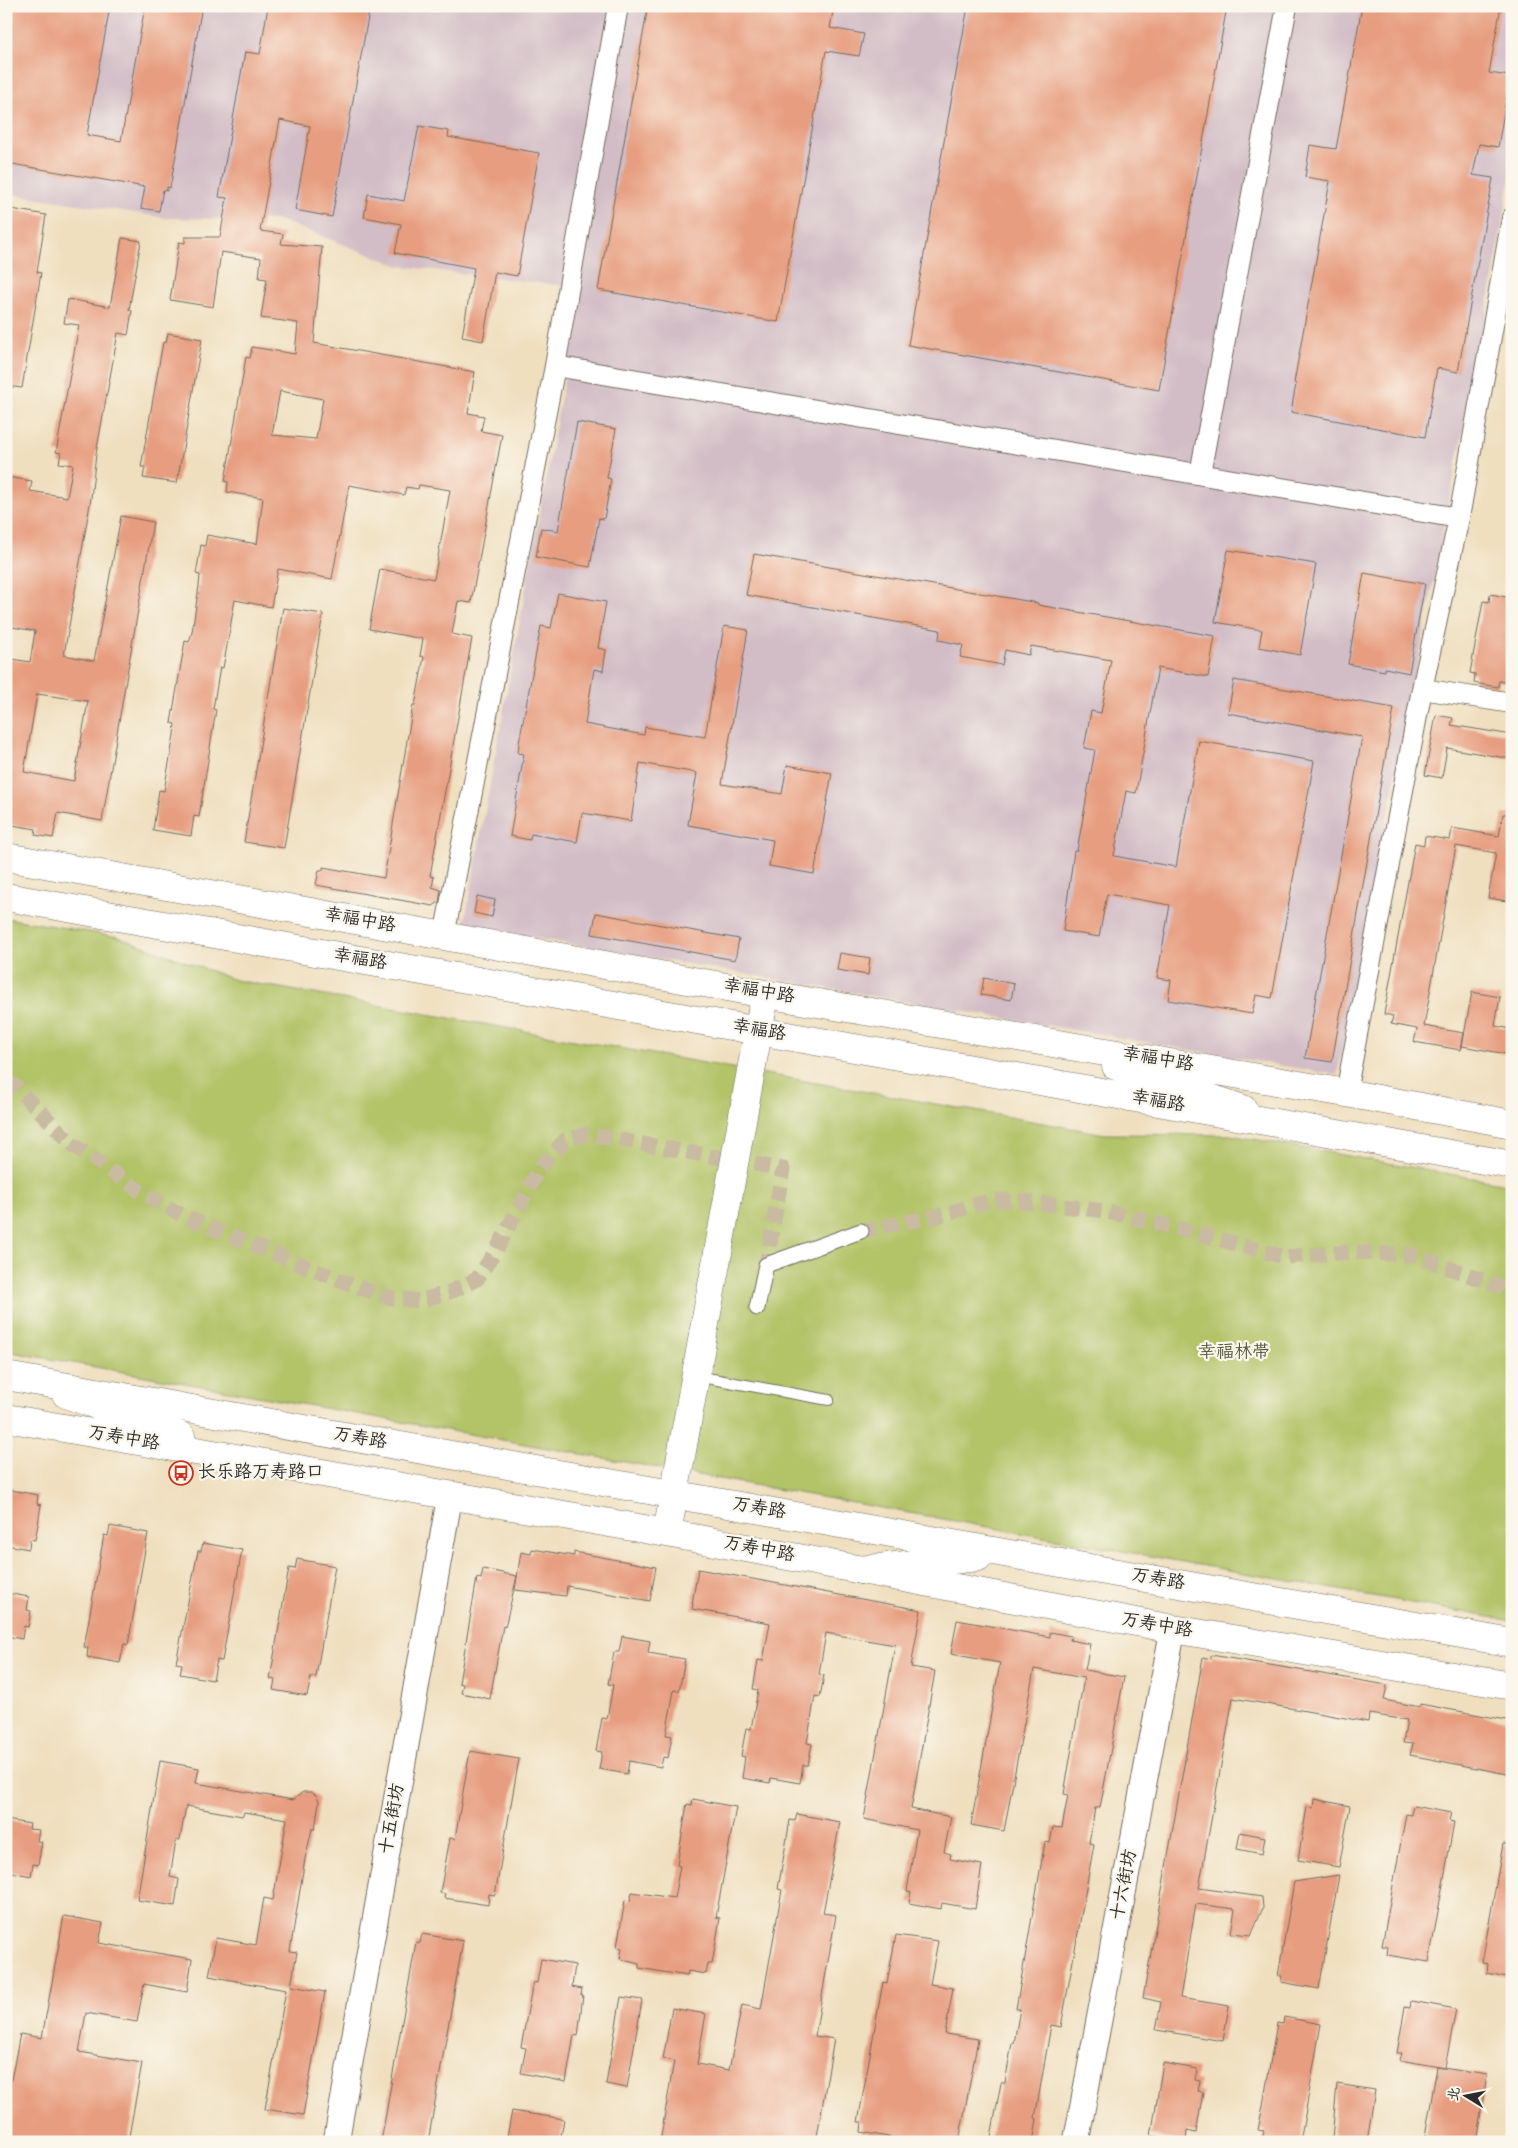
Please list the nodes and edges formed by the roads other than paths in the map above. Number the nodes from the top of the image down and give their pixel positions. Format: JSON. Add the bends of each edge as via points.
{"nodes":[{"id":1,"x":618,"y":6,"type":"edge"},
{"id":2,"x":1287,"y":6,"type":"edge"},
{"id":3,"x":1512,"y":218,"type":"edge"},
{"id":4,"x":555,"y":366,"type":"junction"},
{"id":5,"x":1200,"y":474,"type":"junction"},
{"id":6,"x":1459,"y":518,"type":"junction"},
{"id":7,"x":1422,"y":689,"type":"junction"},
{"id":8,"x":1512,"y":704,"type":"edge"},
{"id":9,"x":6,"y":857,"type":"edge"},
{"id":10,"x":6,"y":896,"type":"edge"},
{"id":11,"x":444,"y":936,"type":"junction"},
{"id":12,"x":765,"y":994,"type":"junction"},
{"id":13,"x":758,"y":1031,"type":"junction"},
{"id":14,"x":1027,"y":1037,"type":"junction"},
{"id":15,"x":1346,"y":1093,"type":"junction"},
{"id":16,"x":1512,"y":1124,"type":"edge"},
{"id":17,"x":1297,"y":1126,"type":"junction"},
{"id":18,"x":1512,"y":1165,"type":"edge"},
{"id":19,"x":861,"y":1231,"type":"tunnel mouth"},
{"id":20,"x":757,"y":1308,"type":"dead end"},
{"id":21,"x":695,"y":1376,"type":"junction"},
{"id":22,"x":17,"y":1378,"type":"edge"},
{"id":23,"x":829,"y":1400,"type":"dead end"},
{"id":24,"x":6,"y":1418,"type":"edge"},
{"id":25,"x":248,"y":1460,"type":"junction"},
{"id":26,"x":674,"y":1494,"type":"junction"},
{"id":27,"x":450,"y":1496,"type":"junction"},
{"id":28,"x":667,"y":1533,"type":"junction"},
{"id":29,"x":1009,"y":1554,"type":"junction"},
{"id":30,"x":860,"y":1570,"type":"junction"},
{"id":31,"x":1173,"y":1629,"type":"junction"},
{"id":32,"x":1512,"y":1643,"type":"edge"},
{"id":33,"x":1512,"y":1686,"type":"edge"},
{"id":34,"x":336,"y":2142,"type":"edge"},
{"id":35,"x":1076,"y":2142,"type":"edge"}],
"edges":[{"from":1,"to":4,"type":"street"},
{"from":2,"to":5,"type":"street"},
{"from":3,"to":6,"type":"street"},
{"from":4,"to":5,"type":"street"},
{"from":4,"to":11,"type":"street"},
{"from":5,"to":6,"type":"street"},
{"from":6,"to":7,"type":"street"},
{"from":7,"to":8,"type":"street"},
{"from":7,"to":15,"type":"street"},
{"from":9,"to":11,"type":"main road","name":"幸福中路"},
{"from":10,"to":13,"type":"main road","name":"幸福路"},
{"from":11,"to":12,"type":"main road","name":"幸福中路"},
{"from":12,"to":13,"type":"main road"},
{"from":12,"to":14,"type":"main road","name":"幸福中路"},
{"from":13,"to":17,"type":"main road","name":"幸福路"},
{"from":13,"to":21,"type":"main road"},
{"from":14,"to":15,"type":"main road","name":"幸福中路"},
{"from":14,"to":17,"type":"main road"},
{"from":15,"to":16,"type":"main road","name":"幸福中路"},
{"from":17,"to":18,"type":"main road","name":"幸福路"},
{"from":19,"to":20,"type":"street","via":[[766,1265]]},
{"from":21,"to":23,"type":"lane"},
{"from":21,"to":26,"type":"main road"},
{"from":22,"to":25,"type":"main road"},
{"from":22,"to":26,"type":"main road","name":"万寿路"},
{"from":24,"to":25,"type":"main road","name":"万寿中路"},
{"from":25,"to":27,"type":"main road","name":"万寿中路"},
{"from":26,"to":28,"type":"main road"},
{"from":26,"to":29,"type":"main road","name":"万寿路"},
{"from":27,"to":28,"type":"main road","name":"万寿中路"},
{"from":27,"to":34,"type":"street","name":"十五街坊"},
{"from":28,"to":30,"type":"main road","name":"万寿中路"},
{"from":29,"to":30,"type":"main road"},
{"from":29,"to":32,"type":"main road","name":"万寿路"},
{"from":30,"to":31,"type":"main road","name":"万寿中路"},
{"from":31,"to":33,"type":"main road","name":"万寿中路"},
{"from":31,"to":35,"type":"street","name":"十六街坊"}]}
